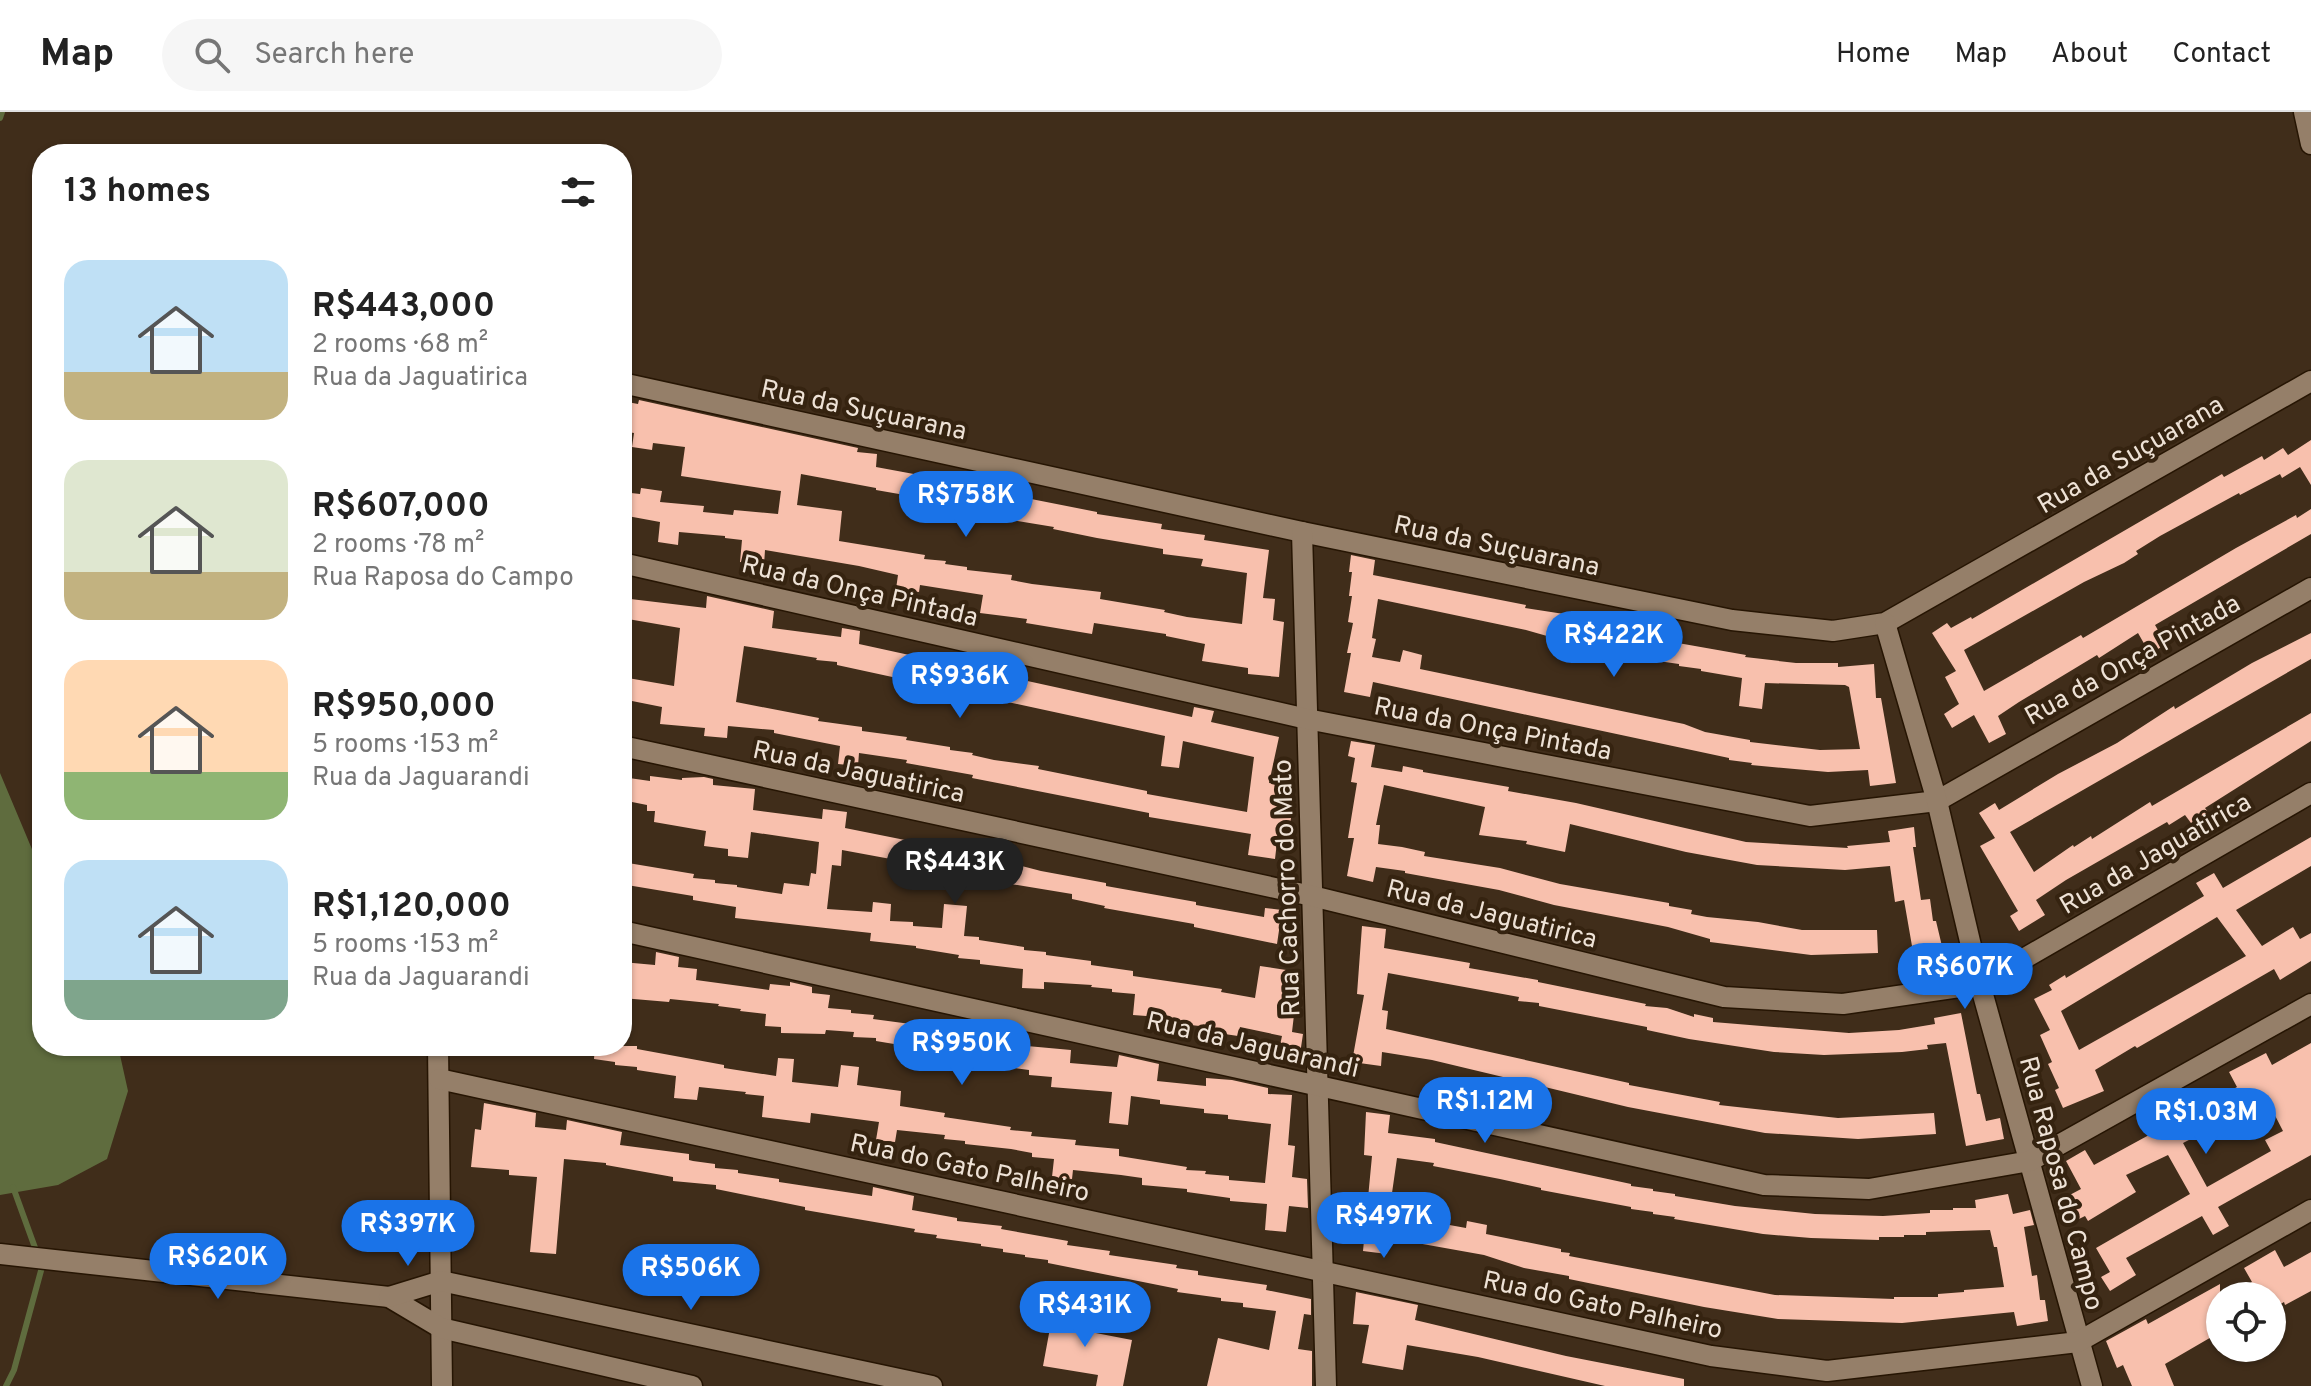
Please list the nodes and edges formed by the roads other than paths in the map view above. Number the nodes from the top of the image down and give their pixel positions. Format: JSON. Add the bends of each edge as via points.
{"nodes":[{"id":1,"x":2304,"y":112,"type":"edge"},
{"id":2,"x":2311,"y":144,"type":"edge"},
{"id":3,"x":2311,"y":381,"type":"edge"},
{"id":4,"x":632,"y":385,"type":"edge"},
{"id":5,"x":1302,"y":532,"type":"junction"},
{"id":6,"x":632,"y":565,"type":"edge"},
{"id":7,"x":2311,"y":588,"type":"edge"},
{"id":8,"x":1885,"y":623,"type":"junction"},
{"id":9,"x":1307,"y":719,"type":"junction"},
{"id":10,"x":632,"y":748,"type":"edge"},
{"id":11,"x":2311,"y":793,"type":"edge"},
{"id":12,"x":1937,"y":801,"type":"junction"},
{"id":13,"x":1312,"y":896,"type":"junction"},
{"id":14,"x":632,"y":933,"type":"edge"},
{"id":15,"x":1980,"y":984,"type":"junction"},
{"id":16,"x":2311,"y":1004,"type":"edge"},
{"id":17,"x":438,"y":1056,"type":"edge"},
{"id":18,"x":439,"y":1079,"type":"junction"},
{"id":19,"x":1319,"y":1085,"type":"junction"},
{"id":20,"x":2030,"y":1161,"type":"junction"},
{"id":21,"x":2311,"y":1210,"type":"edge"},
{"id":22,"x":0,"y":1254,"type":"edge"},
{"id":23,"x":1325,"y":1270,"type":"junction"},
{"id":24,"x":441,"y":1281,"type":"junction"},
{"id":25,"x":389,"y":1297,"type":"junction"},
{"id":26,"x":441,"y":1328,"type":"junction"},
{"id":27,"x":2078,"y":1342,"type":"junction"},
{"id":28,"x":442,"y":1386,"type":"edge"},
{"id":29,"x":692,"y":1386,"type":"edge"},
{"id":30,"x":932,"y":1386,"type":"edge"},
{"id":31,"x":1326,"y":1386,"type":"edge"},
{"id":32,"x":2092,"y":1386,"type":"edge"}],
"edges":[{"from":1,"to":2,"type":"street"},
{"from":3,"to":8,"type":"street","name":"Rua da Suçuarana"},
{"from":4,"to":5,"type":"street","name":"Rua da Suçuarana"},
{"from":5,"to":8,"type":"street","name":"Rua da Suçuarana","via":[[1732,620],[1833,631]]},
{"from":5,"to":9,"type":"street","name":"Rua Cachorro do Mato"},
{"from":6,"to":9,"type":"street","name":"Rua da Onça Pintada"},
{"from":7,"to":12,"type":"street","name":"Rua da Onça Pintada"},
{"from":8,"to":12,"type":"street","name":"Rua Raposa do Campo"},
{"from":9,"to":12,"type":"street","name":"Rua da Onça Pintada","via":[[1810,816]]},
{"from":9,"to":13,"type":"street","name":"Rua Cachorro do Mato"},
{"from":10,"to":13,"type":"street","name":"Rua da Jaguatirica"},
{"from":11,"to":15,"type":"street","name":"Rua da Jaguatirica"},
{"from":12,"to":15,"type":"street","name":"Rua Raposa do Campo"},
{"from":13,"to":15,"type":"street","name":"Rua da Jaguatirica","via":[[1724,997],[1843,1004]]},
{"from":13,"to":19,"type":"street","name":"Rua Cachorro do Mato"},
{"from":14,"to":19,"type":"street","name":"Rua da Jaguarandi"},
{"from":15,"to":20,"type":"street","name":"Rua Raposa do Campo"},
{"from":16,"to":20,"type":"street","name":"Rua da Jaguarandi"},
{"from":17,"to":18,"type":"street"},
{"from":18,"to":23,"type":"street","name":"Rua do Gato Palheiro"},
{"from":18,"to":24,"type":"street"},
{"from":19,"to":20,"type":"street","name":"Rua da Jaguarandi","via":[[1764,1185],[1869,1189]]},
{"from":19,"to":23,"type":"street","name":"Rua Cachorro do Mato"},
{"from":20,"to":27,"type":"street","name":"Rua Raposa do Campo"},
{"from":21,"to":27,"type":"street","name":"Rua do Gato Palheiro"},
{"from":22,"to":25,"type":"street"},
{"from":23,"to":27,"type":"street","name":"Rua do Gato Palheiro","via":[[1711,1356],[1827,1371]]},
{"from":23,"to":31,"type":"street","name":"Rua Cachorro do Mato"},
{"from":24,"to":25,"type":"street"},
{"from":24,"to":26,"type":"street"},
{"from":24,"to":30,"type":"street"},
{"from":25,"to":26,"type":"street"},
{"from":26,"to":28,"type":"street"},
{"from":26,"to":29,"type":"street"},
{"from":27,"to":32,"type":"street","name":"Rua Raposa do Campo"}]}
